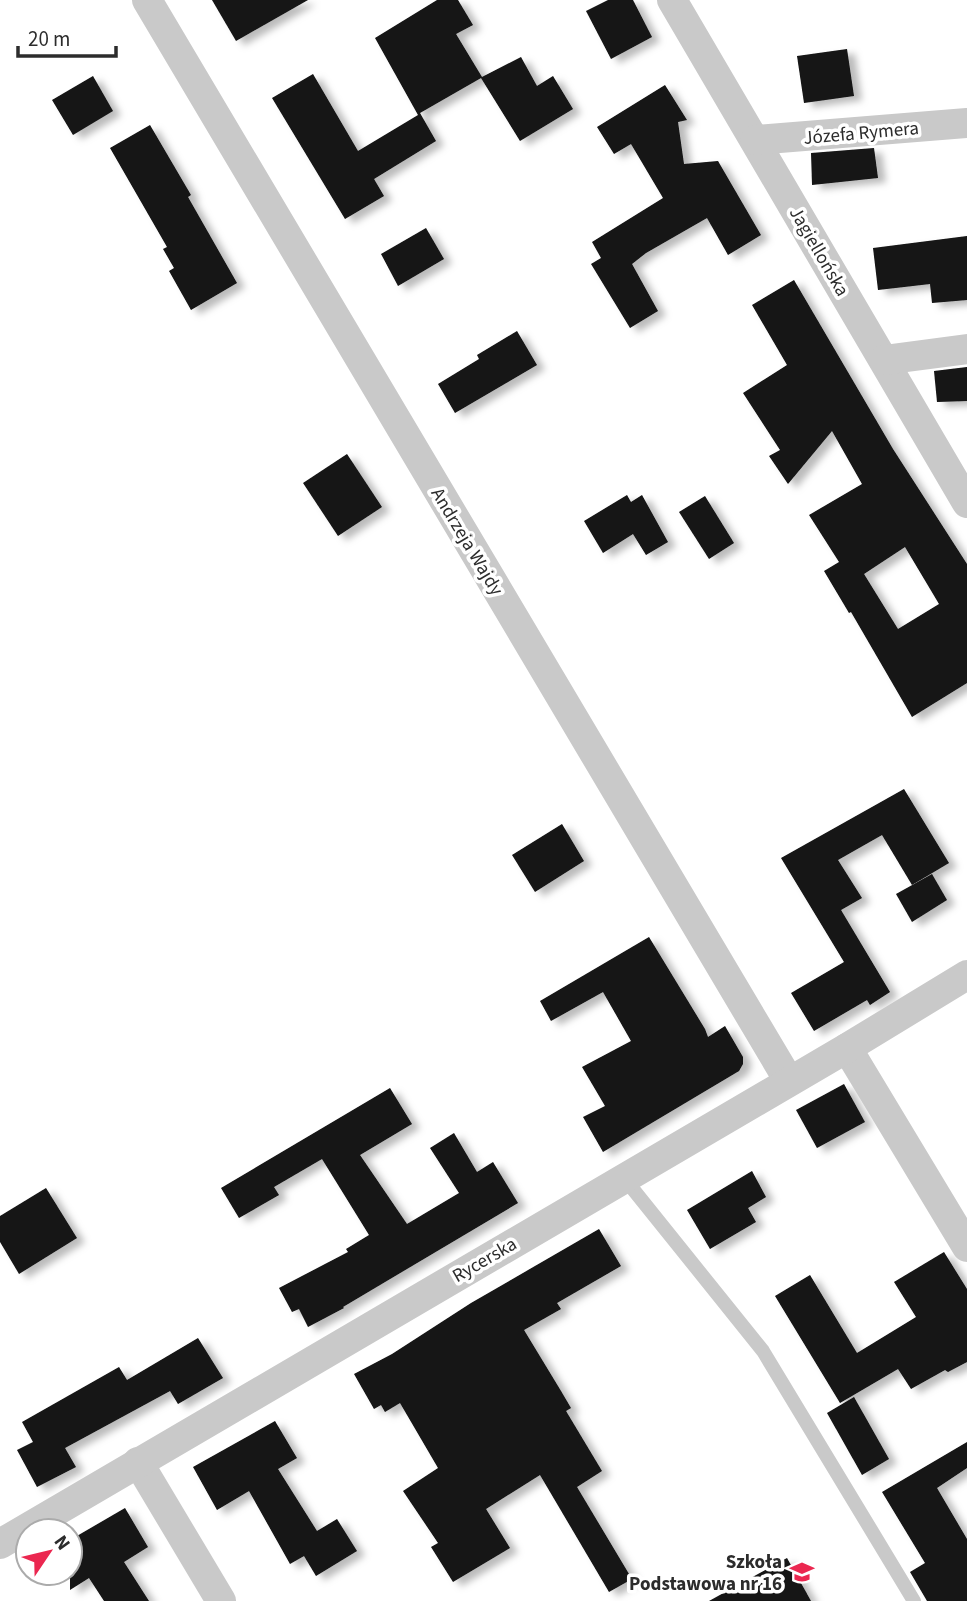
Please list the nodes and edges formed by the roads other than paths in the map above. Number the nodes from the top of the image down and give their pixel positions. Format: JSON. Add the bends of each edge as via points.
{"nodes":[{"id":1,"x":147,"y":0,"type":"edge"},
{"id":2,"x":672,"y":0,"type":"edge"},
{"id":3,"x":967,"y":123,"type":"edge"},
{"id":4,"x":755,"y":140,"type":"junction"},
{"id":5,"x":967,"y":349,"type":"edge"},
{"id":6,"x":884,"y":360,"type":"junction"},
{"id":7,"x":967,"y":503,"type":"edge"},
{"id":8,"x":967,"y":975,"type":"edge"},
{"id":9,"x":847,"y":1048,"type":"junction"},
{"id":10,"x":789,"y":1081,"type":"junction"},
{"id":11,"x":624,"y":1178,"type":"junction"},
{"id":12,"x":967,"y":1247,"type":"edge"},
{"id":13,"x":138,"y":1462,"type":"junction"},
{"id":14,"x":0,"y":1544,"type":"edge"},
{"id":15,"x":221,"y":1601,"type":"edge"},
{"id":16,"x":914,"y":1601,"type":"edge"}],
"edges":[{"from":1,"to":10,"type":"street","name":"Andrzeja Wajdy"},
{"from":2,"to":4,"type":"street","name":"Jagiellońska"},
{"from":3,"to":4,"type":"street","name":"Józefa Rymera"},
{"from":4,"to":6,"type":"street","name":"Jagiellońska"},
{"from":5,"to":6,"type":"street"},
{"from":6,"to":7,"type":"street","name":"Jagiellońska"},
{"from":8,"to":9,"type":"street","name":"Rycerska"},
{"from":9,"to":10,"type":"street","name":"Rycerska"},
{"from":9,"to":12,"type":"street"},
{"from":10,"to":11,"type":"street","name":"Rycerska"},
{"from":11,"to":13,"type":"street","name":"Rycerska"},
{"from":11,"to":16,"type":"lane","via":[[763,1351]]},
{"from":13,"to":14,"type":"street","name":"Rycerska"},
{"from":13,"to":15,"type":"street"}]}
